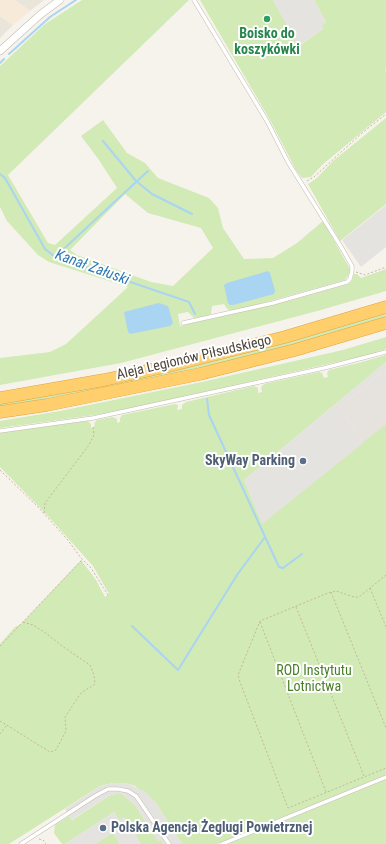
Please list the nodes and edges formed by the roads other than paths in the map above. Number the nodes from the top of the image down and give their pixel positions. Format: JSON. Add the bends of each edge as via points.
{"nodes":[{"id":1,"x":60,"y":0,"type":"edge"},
{"id":2,"x":194,"y":0,"type":"edge"},
{"id":3,"x":0,"y":51,"type":"edge"},
{"id":4,"x":386,"y":307,"type":"edge"},
{"id":5,"x":386,"y":323,"type":"edge"},
{"id":6,"x":182,"y":324,"type":"dead end"},
{"id":7,"x":386,"y":352,"type":"edge"},
{"id":8,"x":0,"y":398,"type":"edge"},
{"id":9,"x":0,"y":412,"type":"edge"},
{"id":10,"x":0,"y":430,"type":"edge"},
{"id":11,"x":386,"y":777,"type":"edge"},
{"id":12,"x":20,"y":844,"type":"edge"},
{"id":13,"x":169,"y":844,"type":"edge"},
{"id":14,"x":222,"y":844,"type":"edge"}],
"edges":[{"from":1,"to":3,"type":"street"},
{"from":2,"to":6,"type":"lane","via":[[267,121],[300,183],[350,262],[352,271],[347,282],[273,303]]},
{"from":4,"to":8,"type":"highway","name":"Aleja Legionów Piłsudskiego","via":[[285,337],[169,366]]},
{"from":5,"to":9,"type":"highway","name":"Aleja Legionów Piłsudskiego","via":[[200,374]]},
{"from":7,"to":10,"type":"lane","via":[[93,418]]},
{"from":11,"to":14,"type":"lane"},
{"from":12,"to":13,"type":"lane","via":[[108,789],[118,789],[136,796]]}]}
